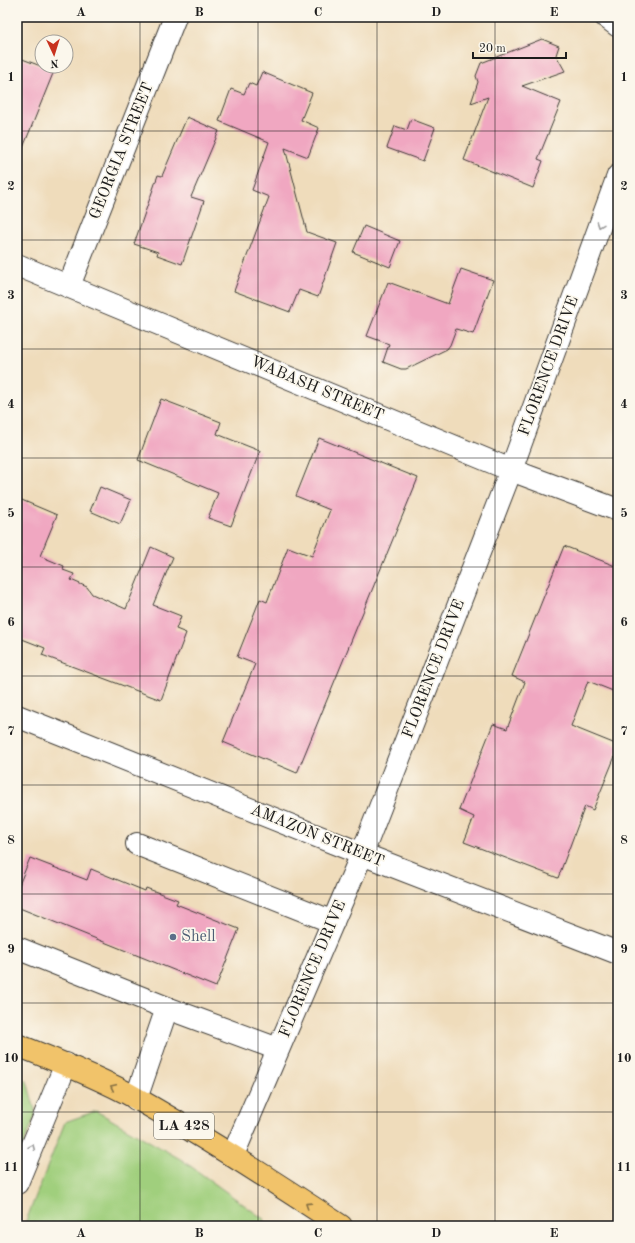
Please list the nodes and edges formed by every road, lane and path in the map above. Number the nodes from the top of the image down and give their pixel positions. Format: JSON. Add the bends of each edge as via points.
{"nodes":[{"id":1,"x":175,"y":17,"type":"edge"},
{"id":2,"x":606,"y":17,"type":"edge"},
{"id":3,"x":618,"y":26,"type":"edge"},
{"id":4,"x":618,"y":176,"type":"edge"},
{"id":5,"x":17,"y":265,"type":"edge"},
{"id":6,"x":69,"y":286,"type":"junction"},
{"id":7,"x":511,"y":470,"type":"junction"},
{"id":8,"x":618,"y":510,"type":"edge"},
{"id":9,"x":17,"y":716,"type":"edge"},
{"id":10,"x":137,"y":844,"type":"dead end"},
{"id":11,"x":362,"y":854,"type":"junction"},
{"id":12,"x":333,"y":922,"type":"junction"},
{"id":13,"x":17,"y":948,"type":"edge"},
{"id":14,"x":618,"y":953,"type":"edge"},
{"id":15,"x":167,"y":1008,"type":"junction"},
{"id":16,"x":17,"y":1045,"type":"edge"},
{"id":17,"x":278,"y":1049,"type":"junction"},
{"id":18,"x":66,"y":1064,"type":"junction"},
{"id":19,"x":136,"y":1099,"type":"junction"},
{"id":20,"x":233,"y":1155,"type":"junction"},
{"id":21,"x":17,"y":1183,"type":"edge"},
{"id":22,"x":341,"y":1226,"type":"edge"}],
"edges":[{"from":1,"to":6,"type":"street","name":"GEORGIA STREET"},
{"from":2,"to":3,"type":"street"},
{"from":4,"to":7,"type":"street","name":"FLORENCE DRIVE","one_way":true},
{"from":5,"to":6,"type":"street","name":"WABASH STREET"},
{"from":6,"to":7,"type":"street","name":"WABASH STREET"},
{"from":7,"to":8,"type":"street","name":"WABASH STREET"},
{"from":7,"to":11,"type":"street","name":"FLORENCE DRIVE"},
{"from":9,"to":11,"type":"street","name":"AMAZON STREET"},
{"from":10,"to":12,"type":"street"},
{"from":11,"to":12,"type":"street","name":"FLORENCE DRIVE"},
{"from":11,"to":14,"type":"street","name":"AMAZON STREET"},
{"from":12,"to":17,"type":"street","name":"FLORENCE DRIVE"},
{"from":13,"to":15,"type":"street"},
{"from":15,"to":17,"type":"street"},
{"from":15,"to":19,"type":"street"},
{"from":16,"to":18,"type":"main road","number":"LA 428"},
{"from":17,"to":20,"type":"street","name":"FLORENCE DRIVE"},
{"from":19,"to":18,"type":"main road","number":"LA 428","one_way":true},
{"from":21,"to":18,"type":"street","one_way":true},
{"from":19,"to":20,"type":"main road","number":"LA 428"},
{"from":22,"to":20,"type":"main road","number":"LA 428","one_way":true}]}
